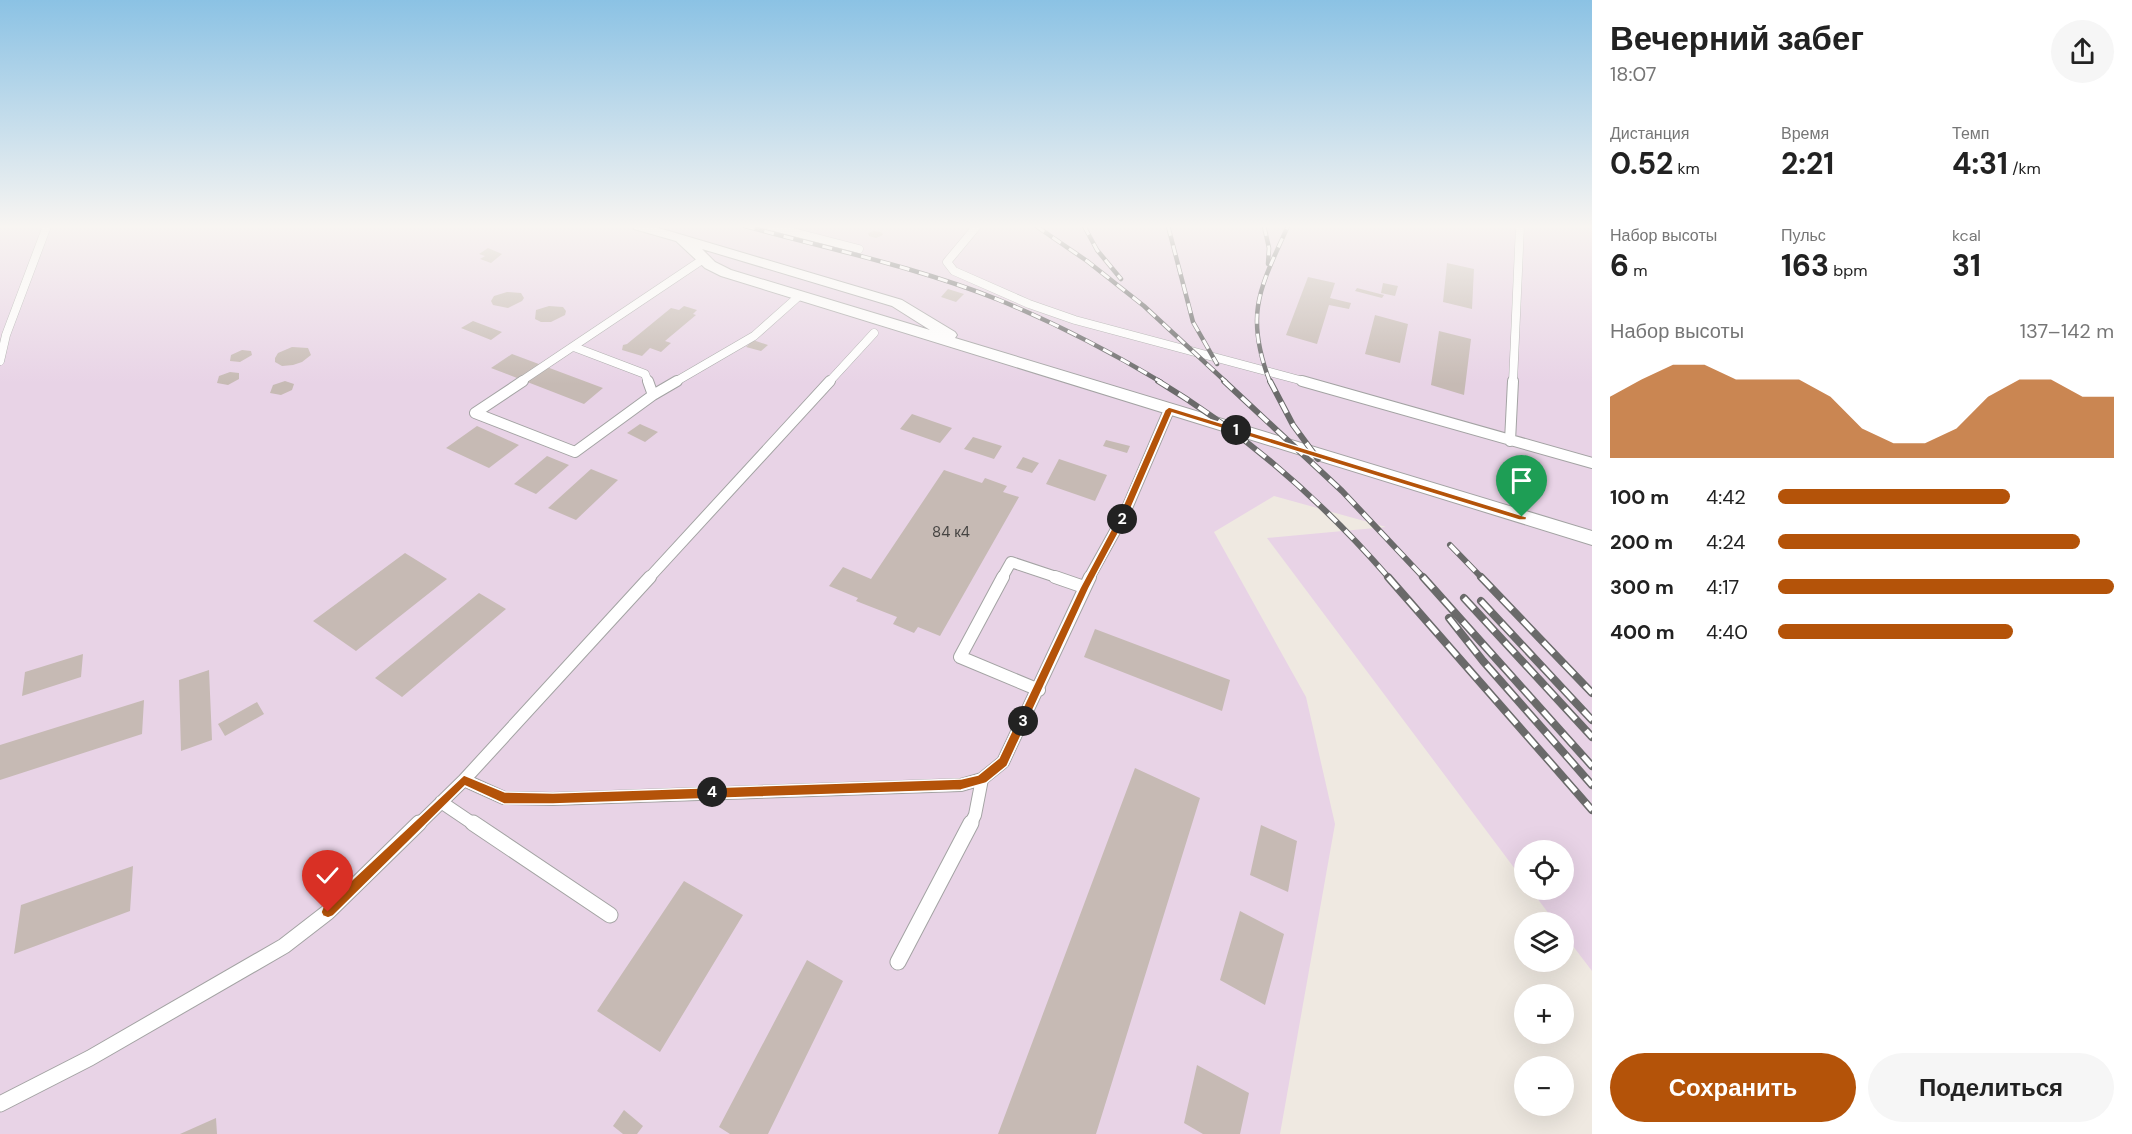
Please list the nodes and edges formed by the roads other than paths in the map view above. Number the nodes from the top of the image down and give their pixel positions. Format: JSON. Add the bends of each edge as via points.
{"nodes":[{"id":1,"x":25,"y":279,"type":"edge"},
{"id":2,"x":674,"y":279,"type":"edge"},
{"id":3,"x":745,"y":279,"type":"edge"},
{"id":4,"x":817,"y":279,"type":"edge"},
{"id":5,"x":970,"y":279,"type":"edge"},
{"id":6,"x":1518,"y":279,"type":"edge"},
{"id":7,"x":800,"y":296,"type":"junction"},
{"id":8,"x":874,"y":333,"type":"dead end"},
{"id":9,"x":3,"y":335,"type":"edge"},
{"id":10,"x":574,"y":347,"type":"junction"},
{"id":11,"x":975,"y":350,"type":"junction"},
{"id":12,"x":0,"y":361,"type":"edge"},
{"id":13,"x":653,"y":395,"type":"junction"},
{"id":14,"x":1169,"y":410,"type":"junction"},
{"id":15,"x":1510,"y":441,"type":"junction"},
{"id":16,"x":1592,"y":463,"type":"edge"},
{"id":17,"x":1592,"y":538,"type":"edge"},
{"id":18,"x":1084,"y":588,"type":"junction"},
{"id":19,"x":1039,"y":690,"type":"junction"},
{"id":20,"x":982,"y":779,"type":"junction"},
{"id":21,"x":464,"y":780,"type":"junction"},
{"id":22,"x":441,"y":802,"type":"junction"},
{"id":23,"x":610,"y":915,"type":"dead end"},
{"id":24,"x":898,"y":962,"type":"dead end"},
{"id":25,"x":0,"y":1104,"type":"edge"}],
"edges":[{"from":1,"to":9,"type":"lane"},
{"from":2,"to":10,"type":"lane"},
{"from":3,"to":7,"type":"street"},
{"from":4,"to":11,"type":"street","via":[[897,303]]},
{"from":5,"to":15,"type":"lane","via":[[1076,320]]},
{"from":6,"to":15,"type":"lane"},
{"from":7,"to":11,"type":"street"},
{"from":7,"to":13,"type":"lane","via":[[754,336]]},
{"from":8,"to":21,"type":"lane"},
{"from":9,"to":12,"type":"lane"},
{"from":10,"to":13,"type":"lane","via":[[645,375]]},
{"from":10,"to":13,"type":"lane","via":[[475,413],[575,452]]},
{"from":11,"to":14,"type":"street"},
{"from":14,"to":17,"type":"street"},
{"from":14,"to":18,"type":"lane","via":[[1124,515]]},
{"from":15,"to":16,"type":"lane"},
{"from":18,"to":19,"type":"lane"},
{"from":18,"to":19,"type":"lane","via":[[1011,562],[960,657]]},
{"from":19,"to":20,"type":"lane","via":[[1003,762]]},
{"from":20,"to":21,"type":"lane","via":[[961,784],[553,799],[504,798]]},
{"from":20,"to":24,"type":"lane","via":[[975,815]]},
{"from":21,"to":22,"type":"lane"},
{"from":22,"to":23,"type":"lane"},
{"from":22,"to":25,"type":"lane","via":[[336,905],[284,946],[90,1058]]}]}
